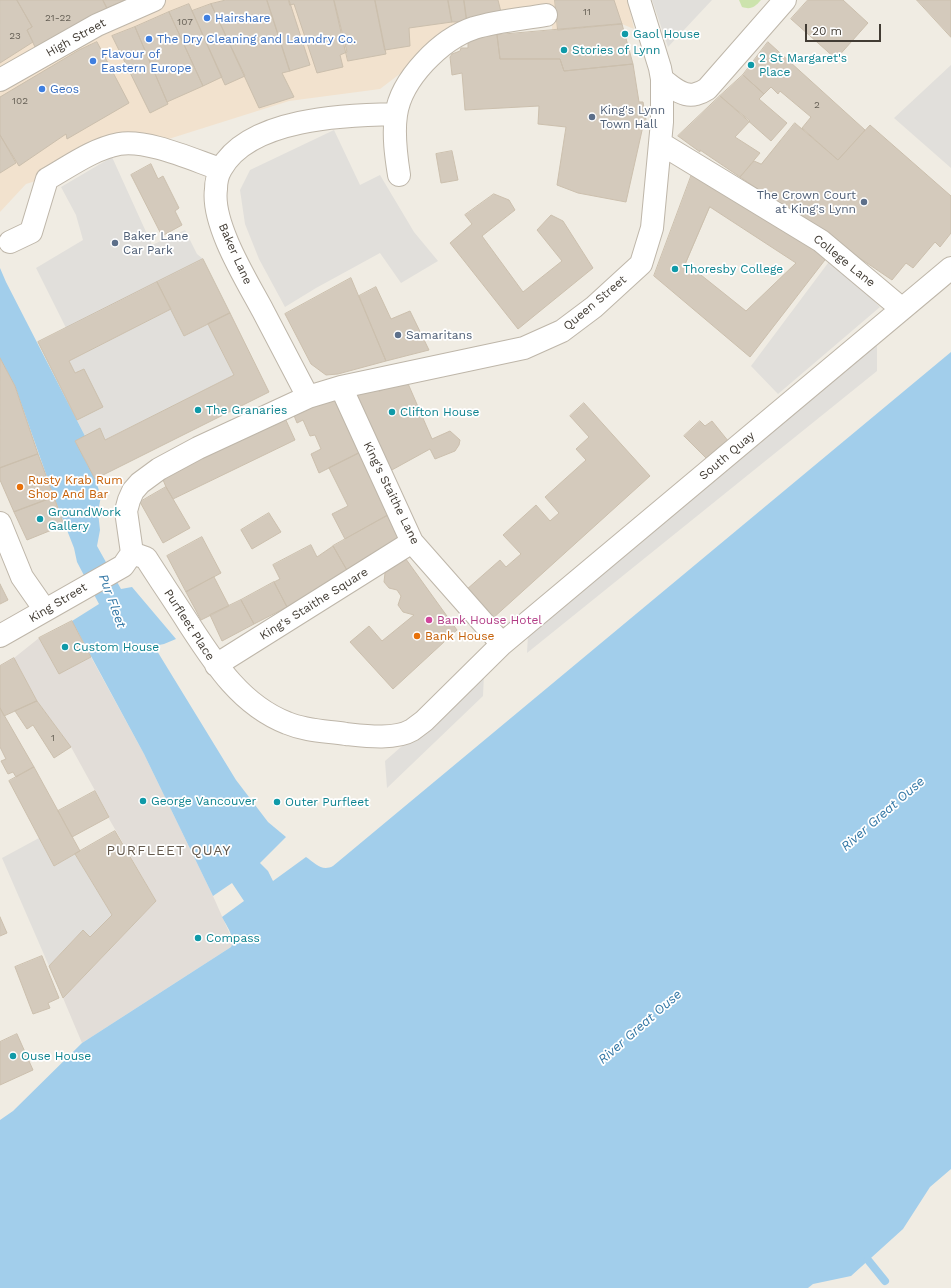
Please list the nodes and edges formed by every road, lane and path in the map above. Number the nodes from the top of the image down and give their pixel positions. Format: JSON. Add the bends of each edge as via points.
{"nodes":[{"id":1,"x":154,"y":0,"type":"edge"},
{"id":2,"x":639,"y":0,"type":"edge"},
{"id":3,"x":785,"y":0,"type":"edge"},
{"id":4,"x":546,"y":16,"type":"dead end"},
{"id":5,"x":662,"y":79,"type":"junction"},
{"id":6,"x":0,"y":80,"type":"edge"},
{"id":7,"x":396,"y":114,"type":"junction"},
{"id":8,"x":660,"y":143,"type":"junction"},
{"id":9,"x":220,"y":169,"type":"junction"},
{"id":10,"x":399,"y":175,"type":"dead end"},
{"id":11,"x":10,"y":242,"type":"dead end"},
{"id":12,"x":951,"y":268,"type":"edge"},
{"id":13,"x":902,"y":309,"type":"junction"},
{"id":14,"x":341,"y":387,"type":"junction"},
{"id":15,"x":308,"y":397,"type":"junction"},
{"id":16,"x":0,"y":523,"type":"edge"},
{"id":17,"x":412,"y":542,"type":"junction"},
{"id":18,"x":128,"y":560,"type":"junction"},
{"id":19,"x":53,"y":605,"type":"junction"},
{"id":20,"x":0,"y":636,"type":"edge"},
{"id":21,"x":502,"y":644,"type":"junction"},
{"id":22,"x":216,"y":666,"type":"junction"}],
"edges":[{"from":1,"to":6,"type":"street","name":"High Street","via":[[97,25]]},
{"from":2,"to":5,"type":"street","name":"Queen Street"},
{"from":3,"to":5,"type":"street","via":[[707,89],[688,95]]},
{"from":4,"to":7,"type":"street","via":[[497,22],[453,39],[435,52],[421,67],[400,97]]},
{"from":5,"to":8,"type":"street","name":"Queen Street"},
{"from":7,"to":9,"type":"street","name":"Baker Lane","via":[[345,117],[288,125],[249,141],[232,153]]},
{"from":7,"to":10,"type":"street","via":[[395,149]]},
{"from":8,"to":13,"type":"street","name":"College Lane","via":[[821,241]]},
{"from":8,"to":14,"type":"street","name":"Queen Street","via":[[652,228],[641,264],[594,307],[562,331],[524,348]]},
{"from":9,"to":11,"type":"street","via":[[159,148],[138,144],[120,143],[104,148],[47,179],[36,239]]},
{"from":9,"to":15,"type":"street","name":"Baker Lane","via":[[215,190],[222,227],[233,254]]},
{"from":12,"to":13,"type":"street","name":"South Quay"},
{"from":13,"to":21,"type":"street","name":"South Quay"},
{"from":14,"to":15,"type":"street"},
{"from":14,"to":17,"type":"street","name":"King's Staithe Lane"},
{"from":15,"to":18,"type":"street","via":[[198,448],[159,469],[140,483],[128,500],[126,511]]},
{"from":16,"to":19,"type":"street","via":[[22,577]]},
{"from":17,"to":21,"type":"street","name":"King's Staithe Lane"},
{"from":17,"to":22,"type":"street","name":"King's Staithe Square"},
{"from":18,"to":19,"type":"street","name":"King Street"},
{"from":18,"to":22,"type":"street","name":"Purfleet Place","via":[[146,558]]},
{"from":19,"to":20,"type":"street","name":"King Street"},
{"from":21,"to":22,"type":"street","name":"Purfleet Place","via":[[424,720],[411,730],[395,735],[373,736],[318,731],[287,723],[247,699]]}]}
